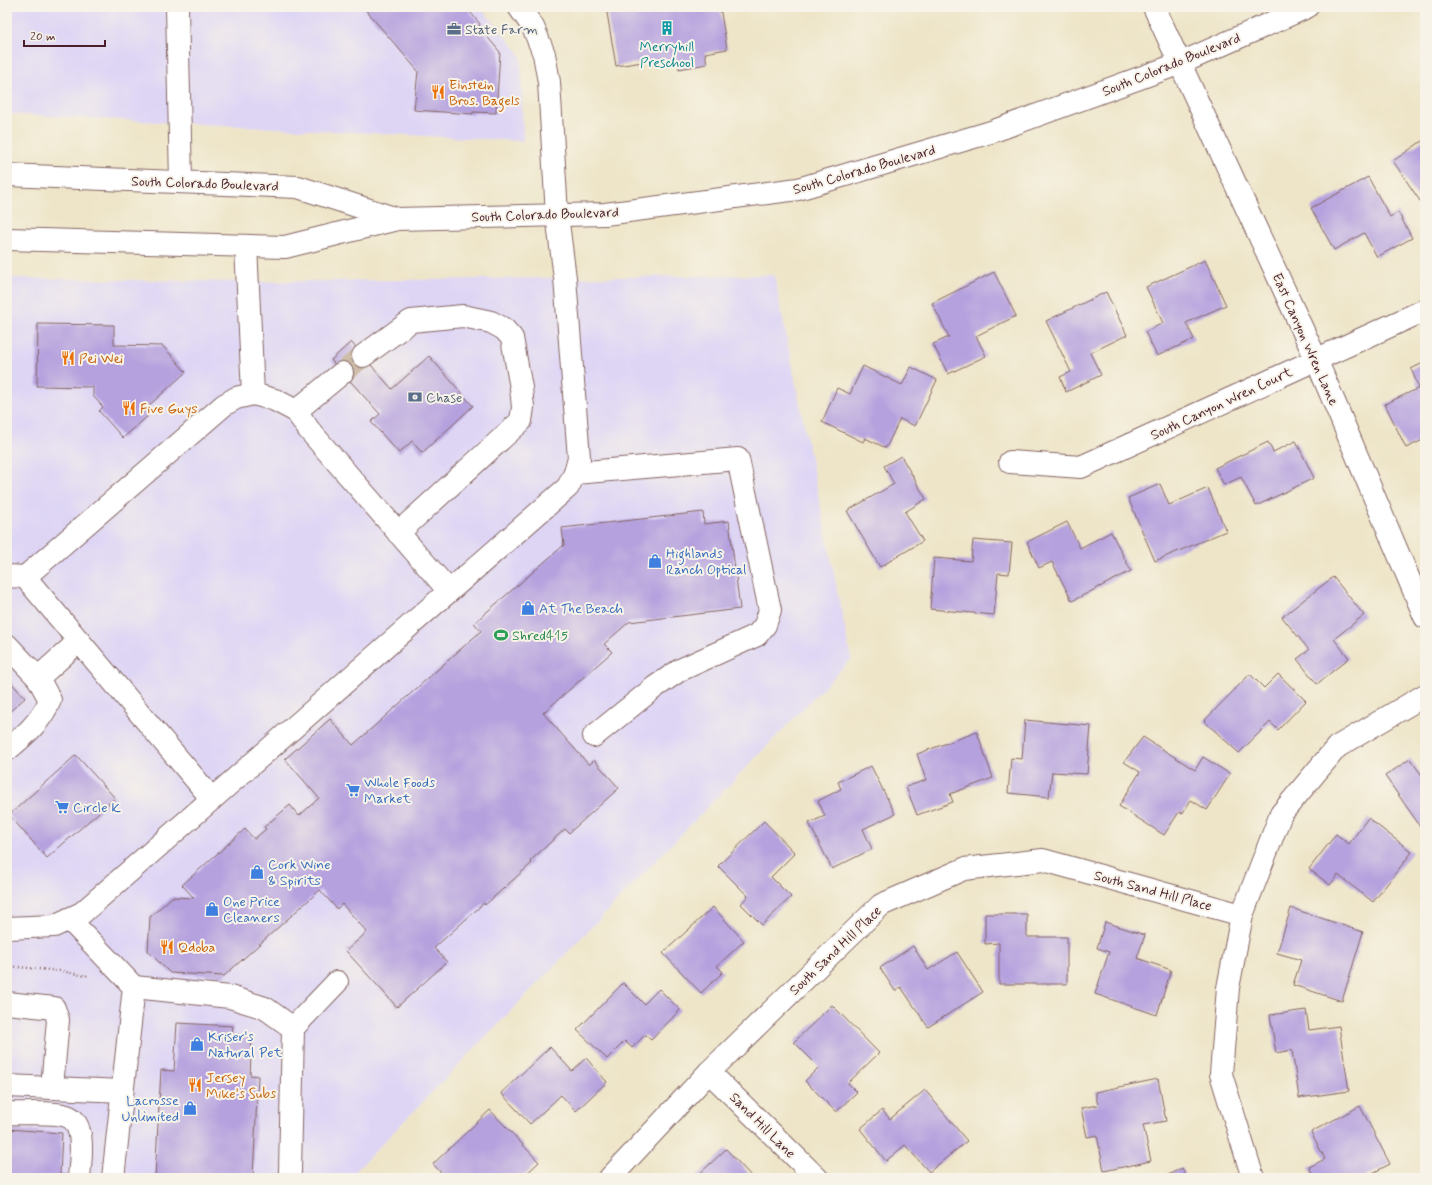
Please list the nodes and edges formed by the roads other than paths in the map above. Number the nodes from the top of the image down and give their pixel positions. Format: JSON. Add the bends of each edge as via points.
{"nodes":[{"id":1,"x":177,"y":7,"type":"edge"},
{"id":2,"x":519,"y":7,"type":"edge"},
{"id":3,"x":1154,"y":7,"type":"edge"},
{"id":4,"x":1307,"y":7,"type":"edge"},
{"id":5,"x":1181,"y":63,"type":"junction"},
{"id":6,"x":7,"y":175,"type":"edge"},
{"id":7,"x":181,"y":182,"type":"junction"},
{"id":8,"x":557,"y":215,"type":"junction"},
{"id":9,"x":397,"y":219,"type":"junction"},
{"id":10,"x":7,"y":239,"type":"edge"},
{"id":11,"x":246,"y":246,"type":"junction"},
{"id":12,"x":1425,"y":310,"type":"edge"},
{"id":13,"x":363,"y":356,"type":"tunnel mouth"},
{"id":14,"x":1316,"y":359,"type":"junction"},
{"id":15,"x":342,"y":372,"type":"tunnel mouth"},
{"id":16,"x":253,"y":394,"type":"junction"},
{"id":17,"x":296,"y":411,"type":"junction"},
{"id":18,"x":1010,"y":462,"type":"dead end"},
{"id":19,"x":575,"y":473,"type":"junction"},
{"id":20,"x":398,"y":533,"type":"junction"},
{"id":21,"x":16,"y":576,"type":"edge"},
{"id":22,"x":449,"y":591,"type":"junction"},
{"id":23,"x":1425,"y":617,"type":"edge"},
{"id":24,"x":79,"y":641,"type":"junction"},
{"id":25,"x":7,"y":645,"type":"edge"},
{"id":26,"x":38,"y":678,"type":"junction"},
{"id":27,"x":1425,"y":695,"type":"edge"},
{"id":28,"x":594,"y":736,"type":"dead end"},
{"id":29,"x":7,"y":750,"type":"edge"},
{"id":30,"x":212,"y":799,"type":"junction"},
{"id":31,"x":1242,"y":915,"type":"junction"},
{"id":32,"x":70,"y":919,"type":"junction"},
{"id":33,"x":7,"y":928,"type":"edge"},
{"id":34,"x":337,"y":982,"type":"dead end"},
{"id":35,"x":134,"y":987,"type":"junction"},
{"id":36,"x":7,"y":1003,"type":"edge"},
{"id":37,"x":293,"y":1028,"type":"junction"},
{"id":38,"x":709,"y":1072,"type":"junction"},
{"id":39,"x":7,"y":1086,"type":"edge"},
{"id":40,"x":52,"y":1087,"type":"junction"},
{"id":41,"x":122,"y":1091,"type":"junction"},
{"id":42,"x":7,"y":1113,"type":"edge"},
{"id":43,"x":290,"y":1172,"type":"dead end"},
{"id":44,"x":79,"y":1178,"type":"edge"},
{"id":45,"x":113,"y":1178,"type":"edge"},
{"id":46,"x":610,"y":1178,"type":"edge"},
{"id":47,"x":817,"y":1178,"type":"edge"},
{"id":48,"x":1253,"y":1178,"type":"edge"}],
"edges":[{"from":1,"to":7,"type":"street"},
{"from":2,"to":8,"type":"street","via":[[533,27],[544,54],[549,82]]},
{"from":3,"to":5,"type":"street","name":"East Canyon Wren Lane"},
{"from":4,"to":5,"type":"street","name":"South Colorado Boulevard"},
{"from":5,"to":8,"type":"street","name":"South Colorado Boulevard","via":[[991,132],[798,189],[605,214]]},
{"from":5,"to":14,"type":"street","name":"East Canyon Wren Lane"},
{"from":6,"to":7,"type":"street","name":"South Colorado Boulevard"},
{"from":7,"to":9,"type":"street","name":"South Colorado Boulevard","via":[[298,187]]},
{"from":8,"to":9,"type":"street","name":"South Colorado Boulevard"},
{"from":8,"to":19,"type":"street","via":[[565,278],[579,458]]},
{"from":9,"to":11,"type":"street","name":"South Colorado Boulevard","via":[[285,247]]},
{"from":10,"to":11,"type":"street","name":"South Colorado Boulevard"},
{"from":11,"to":16,"type":"street"},
{"from":12,"to":14,"type":"street","name":"South Canyon Wren Court"},
{"from":13,"to":20,"type":"street","via":[[411,321],[463,316],[491,322],[504,329],[512,338],[521,388],[521,421]]},
{"from":14,"to":18,"type":"street","name":"South Canyon Wren Court","via":[[1081,467]]},
{"from":14,"to":23,"type":"street","name":"East Canyon Wren Lane"},
{"from":15,"to":17,"type":"street"},
{"from":16,"to":17,"type":"street","via":[[275,400]]},
{"from":16,"to":21,"type":"street","via":[[236,398],[224,405]]},
{"from":17,"to":20,"type":"street","via":[[309,430]]},
{"from":19,"to":22,"type":"street","via":[[568,487]]},
{"from":19,"to":28,"type":"street","via":[[738,459],[770,610],[765,625],[757,634],[680,670]]},
{"from":20,"to":22,"type":"street"},
{"from":21,"to":24,"type":"street"},
{"from":22,"to":30,"type":"street"},
{"from":24,"to":26,"type":"street"},
{"from":24,"to":30,"type":"street"},
{"from":25,"to":26,"type":"street"},
{"from":26,"to":29,"type":"street","via":[[50,700],[46,712]]},
{"from":27,"to":31,"type":"street","via":[[1337,747],[1281,814]]},
{"from":30,"to":32,"type":"street","via":[[82,913]]},
{"from":31,"to":38,"type":"street","name":"South Sand Hill Place","via":[[1043,860],[964,870],[881,905]]},
{"from":31,"to":48,"type":"street","via":[[1228,988],[1221,1074]]},
{"from":32,"to":33,"type":"street","via":[[54,926]]},
{"from":32,"to":35,"type":"street"},
{"from":34,"to":37,"type":"street"},
{"from":35,"to":37,"type":"street","via":[[230,997],[265,1008]]},
{"from":35,"to":41,"type":"street"},
{"from":36,"to":40,"type":"street","via":[[54,1008],[58,1020]]},
{"from":37,"to":43,"type":"street"},
{"from":38,"to":46,"type":"street","name":"South Sand Hill Place"},
{"from":38,"to":47,"type":"street","name":"Sand Hill Lane"},
{"from":39,"to":40,"type":"street"},
{"from":40,"to":41,"type":"street"},
{"from":41,"to":45,"type":"street"},
{"from":42,"to":44,"type":"street","via":[[58,1114],[71,1118],[80,1135]]}]}
